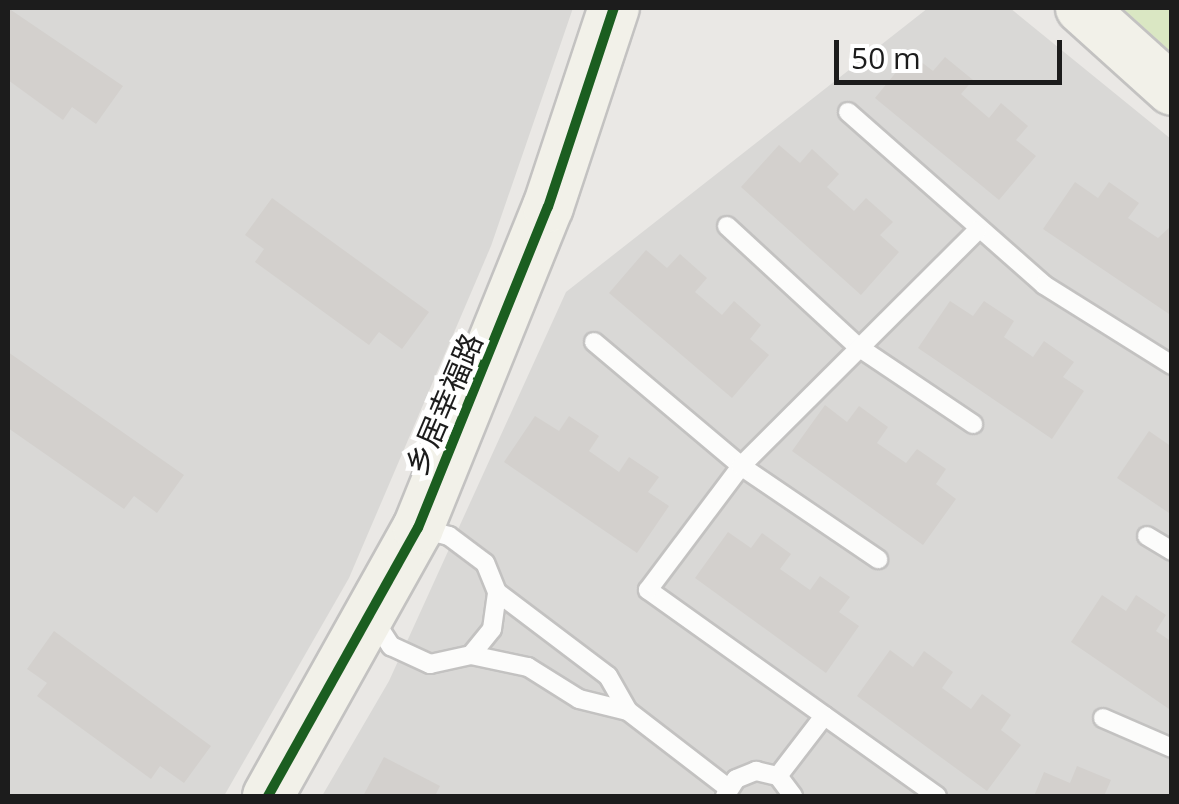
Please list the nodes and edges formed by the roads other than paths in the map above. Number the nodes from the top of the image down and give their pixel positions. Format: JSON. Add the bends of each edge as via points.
{"nodes":[{"id":1,"x":614,"y":8,"type":"edge"},
{"id":2,"x":1082,"y":8,"type":"edge"},
{"id":3,"x":1172,"y":90,"type":"edge"},
{"id":4,"x":848,"y":112,"type":"dead end"},
{"id":5,"x":727,"y":226,"type":"dead end"},
{"id":6,"x":978,"y":230,"type":"junction"},
{"id":7,"x":594,"y":342,"type":"dead end"},
{"id":8,"x":856,"y":346,"type":"junction"},
{"id":9,"x":1172,"y":364,"type":"edge"},
{"id":10,"x":973,"y":424,"type":"dead end"},
{"id":11,"x":741,"y":466,"type":"junction"},
{"id":12,"x":418,"y":528,"type":"junction"},
{"id":13,"x":1147,"y":536,"type":"dead end"},
{"id":14,"x":1172,"y":552,"type":"edge"},
{"id":15,"x":878,"y":559,"type":"dead end"},
{"id":16,"x":498,"y":592,"type":"junction"},
{"id":17,"x":372,"y":617,"type":"junction"},
{"id":18,"x":470,"y":655,"type":"junction"},
{"id":19,"x":628,"y":711,"type":"junction"},
{"id":20,"x":824,"y":716,"type":"junction"},
{"id":21,"x":1103,"y":718,"type":"dead end"},
{"id":22,"x":1172,"y":748,"type":"edge"},
{"id":23,"x":778,"y":776,"type":"junction"},
{"id":24,"x":727,"y":792,"type":"edge"},
{"id":25,"x":268,"y":796,"type":"edge"},
{"id":26,"x":793,"y":796,"type":"edge"},
{"id":27,"x":937,"y":796,"type":"edge"}],
"edges":[{"from":1,"to":12,"type":"street","name":"乡居幸福路","via":[[548,208]]},
{"from":2,"to":3,"type":"street"},
{"from":4,"to":6,"type":"lane"},
{"from":5,"to":8,"type":"lane"},
{"from":6,"to":8,"type":"lane"},
{"from":6,"to":9,"type":"lane","via":[[1044,285]]},
{"from":7,"to":11,"type":"lane"},
{"from":8,"to":10,"type":"lane"},
{"from":8,"to":11,"type":"lane"},
{"from":11,"to":15,"type":"lane"},
{"from":11,"to":20,"type":"lane","via":[[648,590]]},
{"from":12,"to":16,"type":"lane","via":[[472,550]]},
{"from":12,"to":17,"type":"street","name":"乡居幸福路"},
{"from":13,"to":14,"type":"lane"},
{"from":16,"to":18,"type":"lane","via":[[492,629]]},
{"from":16,"to":19,"type":"lane","via":[[608,676]]},
{"from":17,"to":18,"type":"lane","via":[[391,646],[413,658],[446,664]]},
{"from":17,"to":25,"type":"street","name":"乡居幸福路"},
{"from":18,"to":19,"type":"lane","via":[[528,667],[579,699]]},
{"from":19,"to":24,"type":"lane"},
{"from":20,"to":23,"type":"lane"},
{"from":20,"to":27,"type":"lane"},
{"from":21,"to":22,"type":"lane"},
{"from":23,"to":24,"type":"lane","via":[[756,771]]},
{"from":23,"to":26,"type":"lane"}]}
